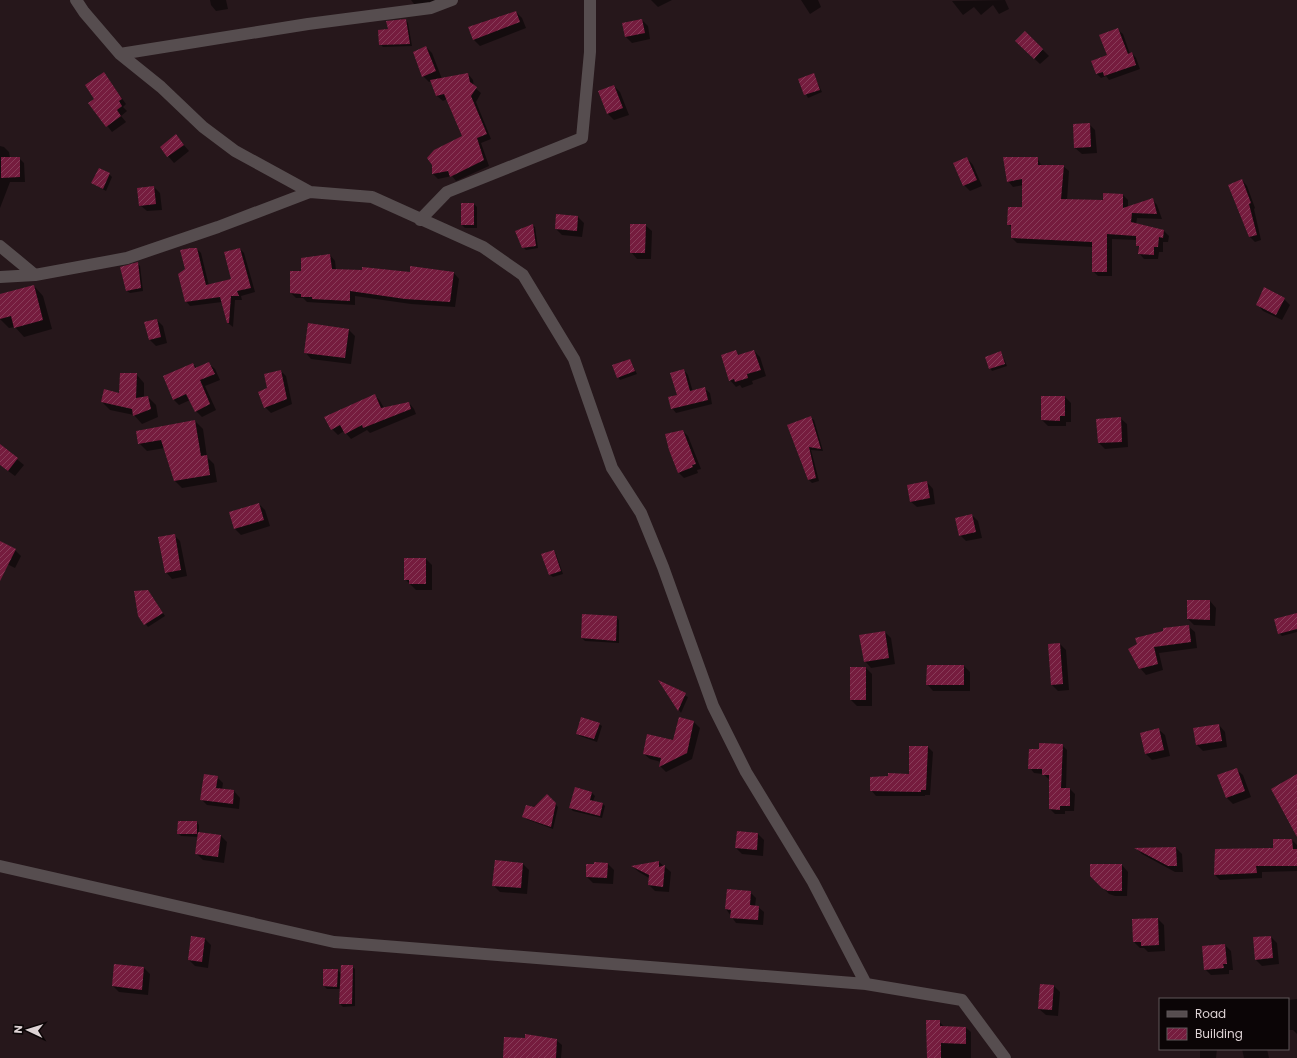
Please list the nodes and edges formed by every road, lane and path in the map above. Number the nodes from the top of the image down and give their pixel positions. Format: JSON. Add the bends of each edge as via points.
{"nodes":[{"id":1,"x":76,"y":0,"type":"edge"},
{"id":2,"x":452,"y":0,"type":"edge"},
{"id":3,"x":590,"y":0,"type":"edge"},
{"id":4,"x":120,"y":54,"type":"junction"},
{"id":5,"x":310,"y":192,"type":"junction"},
{"id":6,"x":420,"y":220,"type":"junction"},
{"id":7,"x":0,"y":246,"type":"edge"},
{"id":8,"x":35,"y":275,"type":"junction"},
{"id":9,"x":0,"y":277,"type":"edge"},
{"id":10,"x":0,"y":866,"type":"edge"},
{"id":11,"x":866,"y":984,"type":"junction"},
{"id":12,"x":1005,"y":1058,"type":"edge"}],
"edges":[{"from":1,"to":4,"type":"street"},
{"from":2,"to":4,"type":"street","via":[[431,8],[308,24]]},
{"from":3,"to":6,"type":"street","via":[[590,52],[582,138],[447,192]]},
{"from":4,"to":5,"type":"street","via":[[235,151]]},
{"from":5,"to":6,"type":"street","via":[[372,197]]},
{"from":5,"to":8,"type":"street","via":[[127,258]]},
{"from":6,"to":11,"type":"street","via":[[483,247],[523,275],[574,359],[612,468],[641,513],[663,567],[713,706],[746,772],[813,882]]},
{"from":7,"to":8,"type":"street"},
{"from":8,"to":9,"type":"street"},
{"from":10,"to":11,"type":"street","via":[[334,942]]},
{"from":11,"to":12,"type":"street","via":[[962,1000]]}]}
